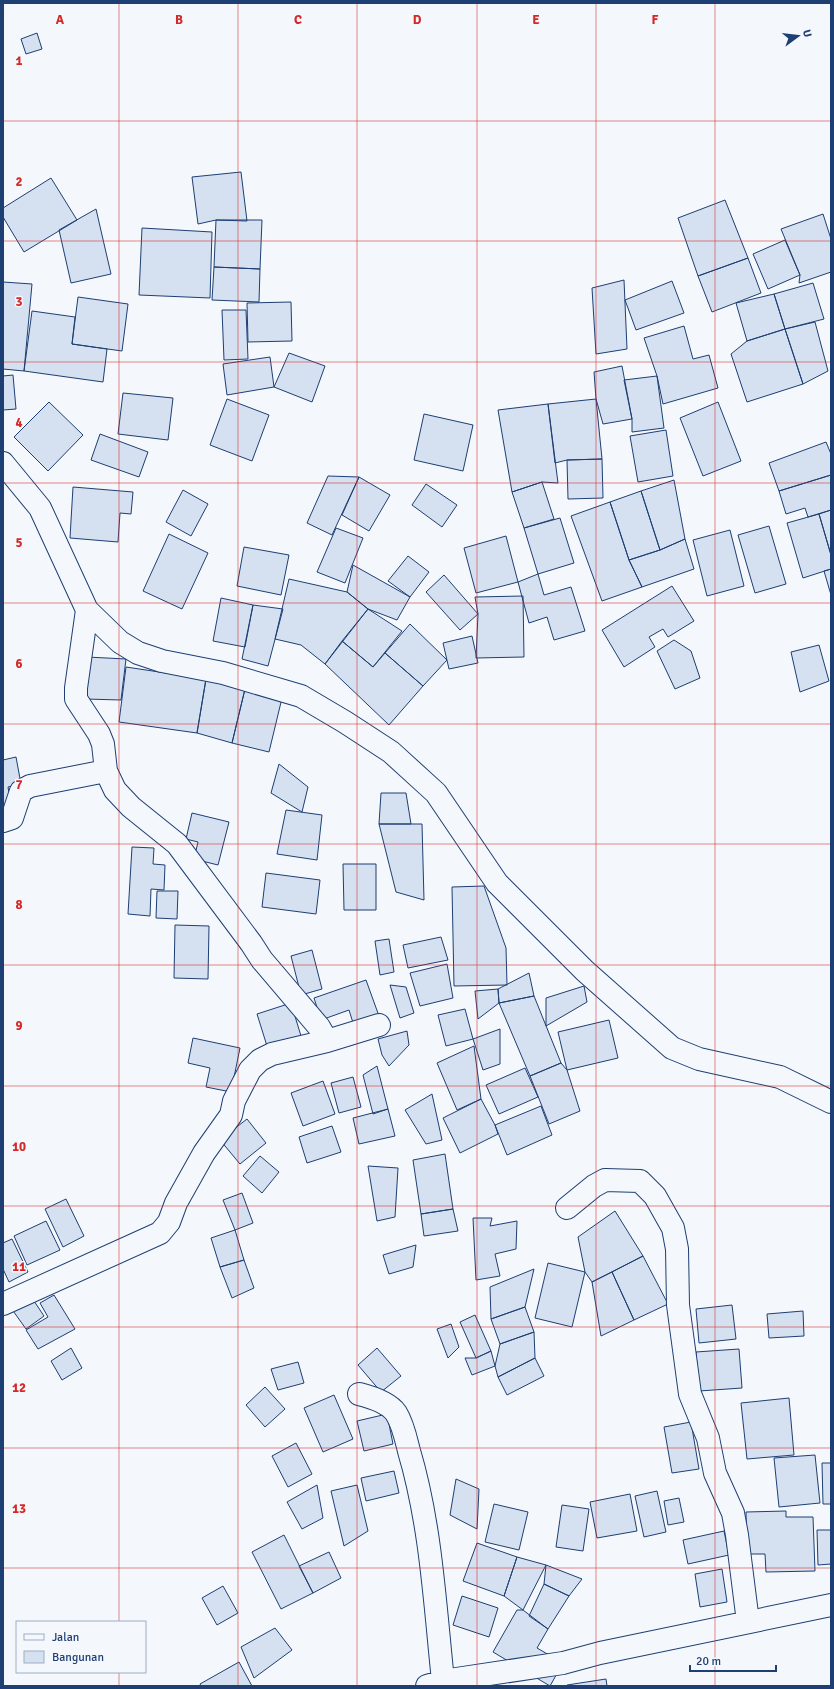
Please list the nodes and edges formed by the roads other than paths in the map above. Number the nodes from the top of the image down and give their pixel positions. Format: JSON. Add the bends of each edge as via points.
{"nodes":[{"id":1,"x":3,"y":463,"type":"edge"},
{"id":2,"x":87,"y":610,"type":"junction"},
{"id":3,"x":106,"y":771,"type":"junction"},
{"id":4,"x":3,"y":822,"type":"edge"},
{"id":5,"x":379,"y":1026,"type":"dead end"},
{"id":6,"x":327,"y":1041,"type":"junction"},
{"id":7,"x":831,"y":1102,"type":"edge"},
{"id":8,"x":567,"y":1208,"type":"dead end"},
{"id":9,"x":3,"y":1304,"type":"edge"},
{"id":10,"x":359,"y":1394,"type":"dead end"},
{"id":11,"x":831,"y":1605,"type":"edge"},
{"id":12,"x":748,"y":1622,"type":"junction"},
{"id":13,"x":435,"y":1684,"type":"edge"}],
"edges":[{"from":1,"to":2,"type":"street","via":[[40,508]]},
{"from":2,"to":3,"type":"street","via":[[76,698],[99,734],[103,744]]},
{"from":2,"to":7,"type":"street","via":[[120,642],[138,653],[162,661],[223,673],[301,696],[391,752],[436,793],[497,884],[584,971],[672,1048],[699,1059],[780,1077]]},
{"from":3,"to":4,"type":"street","via":[[25,788],[18,797],[12,818]]},
{"from":3,"to":6,"type":"street","via":[[115,790],[131,807],[177,844],[188,857],[262,960],[319,1027]]},
{"from":5,"to":6,"type":"street"},
{"from":6,"to":9,"type":"street","via":[[272,1054],[260,1060],[250,1070],[234,1101],[230,1115],[204,1153],[176,1203],[169,1222],[160,1233]]},
{"from":8,"to":12,"type":"street","via":[[605,1180],[640,1181],[655,1196],[673,1228],[677,1249],[678,1305],[690,1394],[708,1438],[715,1473],[733,1513]]},
{"from":10,"to":13,"type":"street","via":[[376,1399],[395,1413],[403,1430],[417,1478],[428,1545]]},
{"from":11,"to":12,"type":"street"},
{"from":12,"to":13,"type":"street","via":[[563,1663]]}]}
